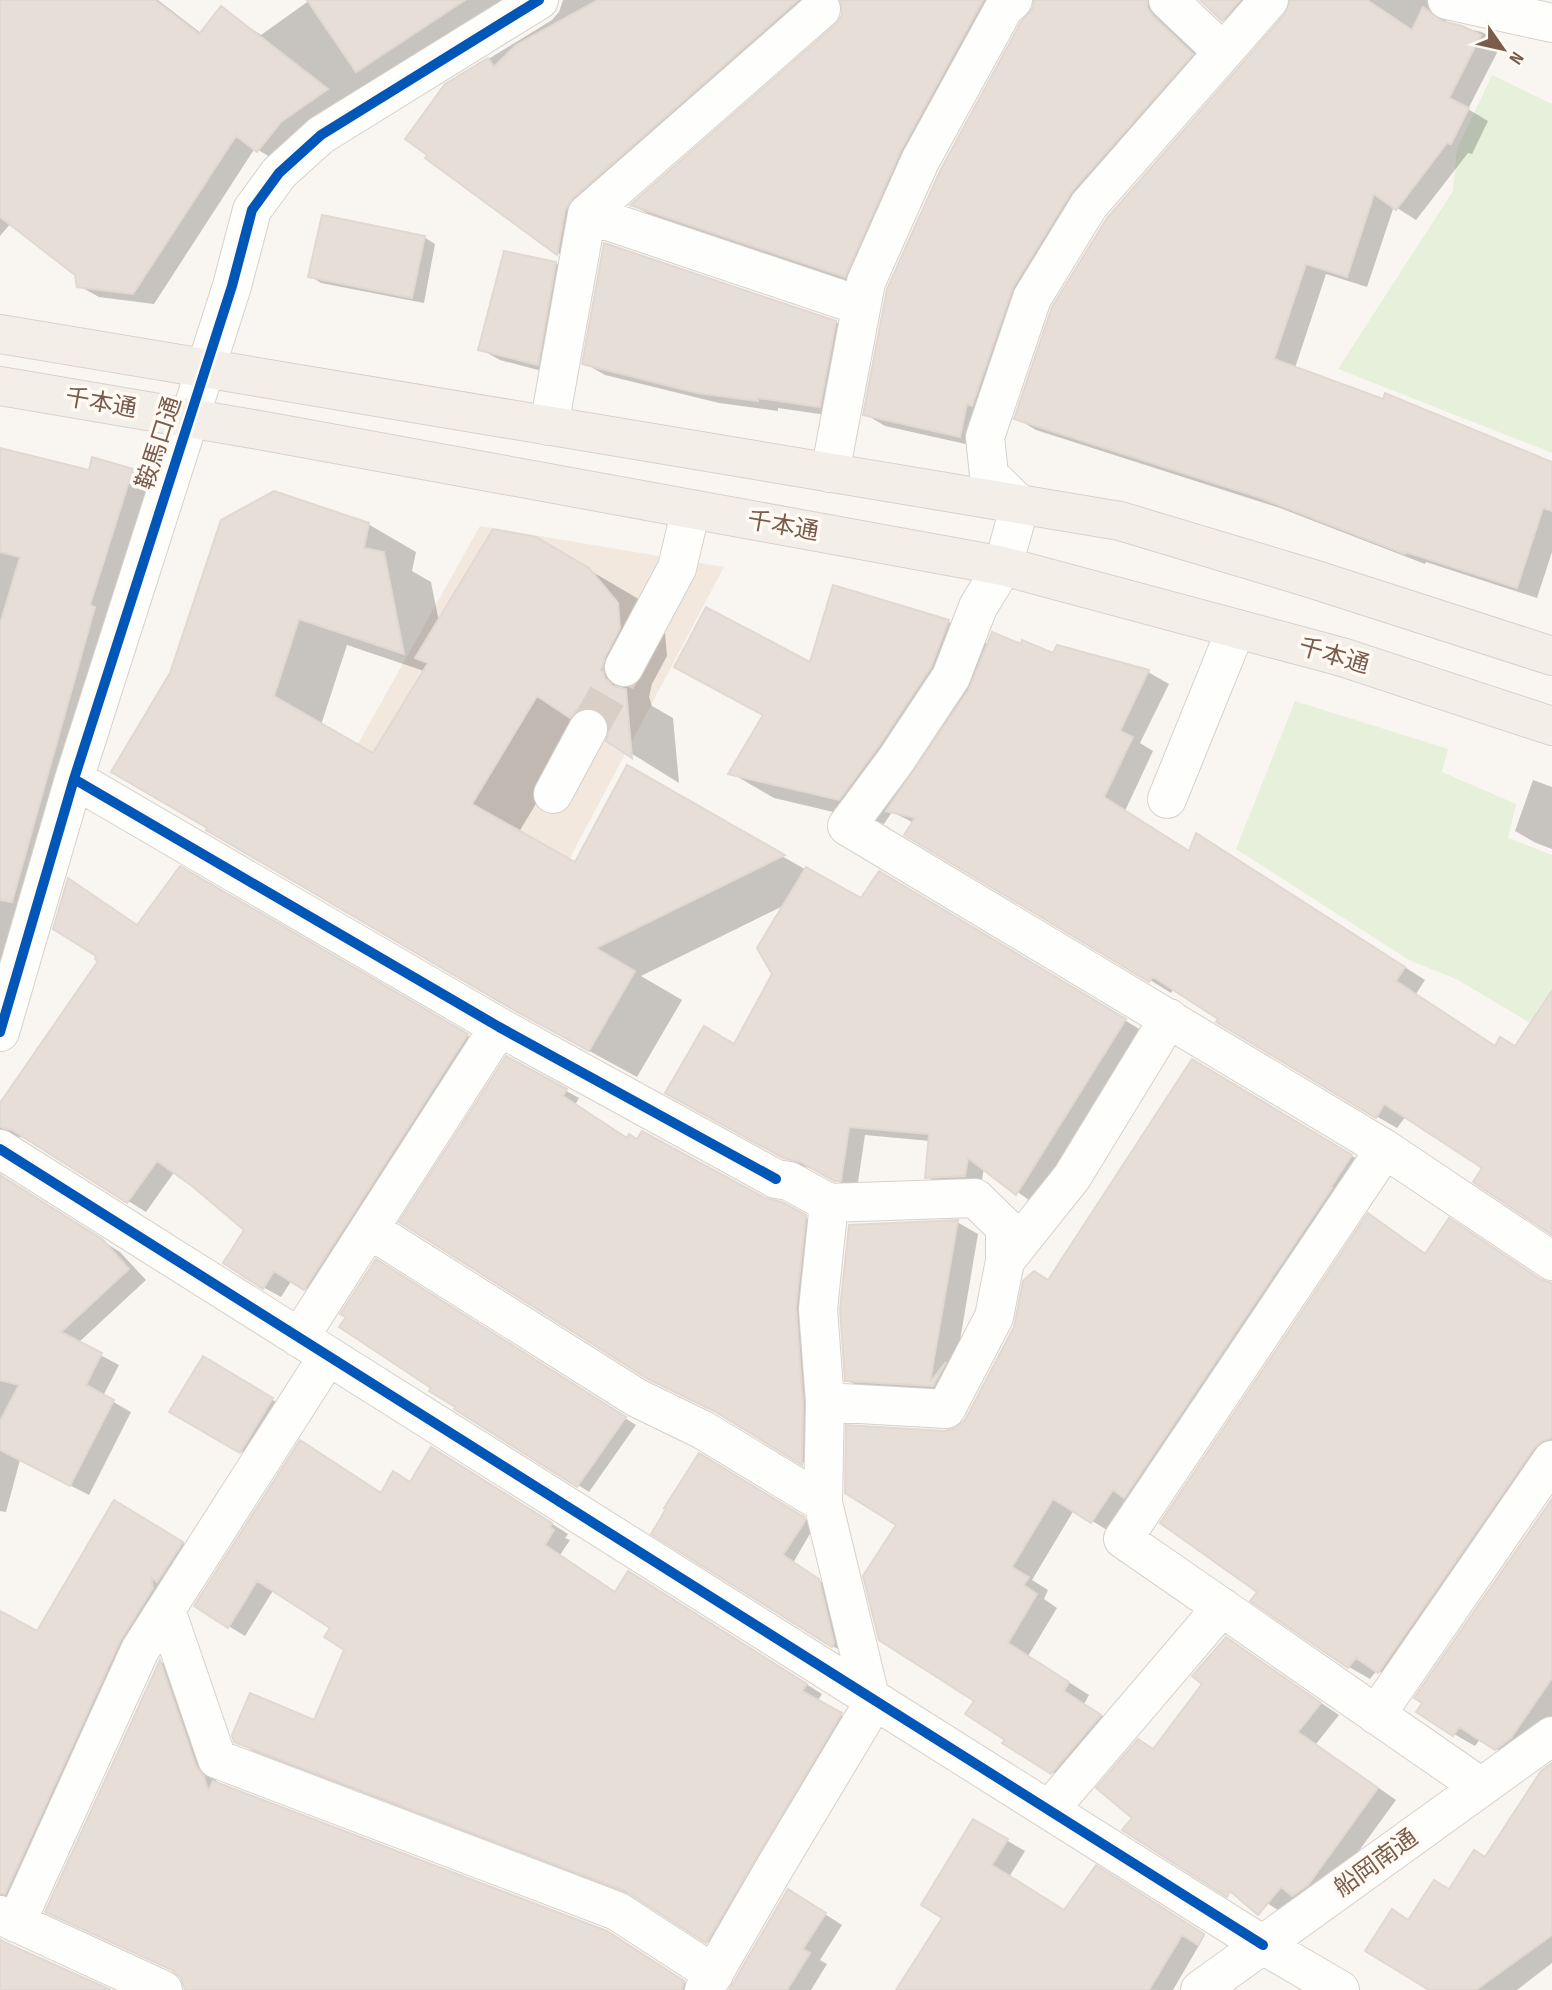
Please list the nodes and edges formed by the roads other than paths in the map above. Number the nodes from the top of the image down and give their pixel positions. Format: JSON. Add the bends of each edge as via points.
{"nodes":[{"id":1,"x":1013,"y":0,"type":"edge"},
{"id":2,"x":1168,"y":0,"type":"edge"},
{"id":3,"x":1269,"y":0,"type":"edge"},
{"id":4,"x":1447,"y":0,"type":"edge"},
{"id":5,"x":529,"y":2,"type":"edge"},
{"id":6,"x":821,"y":9,"type":"dead end"},
{"id":7,"x":1552,"y":23,"type":"edge"},
{"id":8,"x":1223,"y":52,"type":"junction"},
{"id":9,"x":587,"y":214,"type":"junction"},
{"id":10,"x":861,"y":306,"type":"junction"},
{"id":11,"x":0,"y":334,"type":"edge"},
{"id":12,"x":205,"y":369,"type":"junction"},
{"id":13,"x":0,"y":386,"type":"edge"},
{"id":14,"x":190,"y":418,"type":"junction"},
{"id":15,"x":549,"y":426,"type":"junction"},
{"id":16,"x":830,"y":473,"type":"junction"},
{"id":17,"x":1020,"y":505,"type":"junction"},
{"id":18,"x":691,"y":509,"type":"junction"},
{"id":19,"x":1003,"y":566,"type":"junction"},
{"id":20,"x":1237,"y":629,"type":"junction"},
{"id":21,"x":1552,"y":656,"type":"edge"},
{"id":22,"x":624,"y":667,"type":"tunnel mouth"},
{"id":23,"x":1552,"y":726,"type":"edge"},
{"id":24,"x":588,"y":730,"type":"tunnel mouth"},
{"id":25,"x":74,"y":779,"type":"junction"},
{"id":26,"x":553,"y":794,"type":"dead end"},
{"id":27,"x":1167,"y":799,"type":"dead end"},
{"id":28,"x":11,"y":959,"type":"edge"},
{"id":29,"x":1169,"y":1018,"type":"junction"},
{"id":30,"x":499,"y":1027,"type":"junction"},
{"id":31,"x":0,"y":1032,"type":"edge"},
{"id":32,"x":0,"y":1149,"type":"edge"},
{"id":33,"x":1385,"y":1149,"type":"junction"},
{"id":34,"x":829,"y":1203,"type":"junction"},
{"id":35,"x":369,"y":1229,"type":"junction"},
{"id":36,"x":1005,"y":1261,"type":"junction"},
{"id":37,"x":1552,"y":1261,"type":"edge"},
{"id":38,"x":314,"y":1347,"type":"junction"},
{"id":39,"x":825,"y":1402,"type":"junction"},
{"id":40,"x":1552,"y":1460,"type":"edge"},
{"id":41,"x":823,"y":1503,"type":"junction"},
{"id":42,"x":1222,"y":1608,"type":"junction"},
{"id":43,"x":166,"y":1610,"type":"junction"},
{"id":44,"x":873,"y":1699,"type":"junction"},
{"id":45,"x":1376,"y":1715,"type":"junction"},
{"id":46,"x":1552,"y":1737,"type":"edge"},
{"id":47,"x":1481,"y":1787,"type":"junction"},
{"id":48,"x":1049,"y":1810,"type":"junction"},
{"id":49,"x":8,"y":1919,"type":"edge"},
{"id":50,"x":1263,"y":1945,"type":"junction"},
{"id":51,"x":709,"y":1982,"type":"edge"},
{"id":52,"x":163,"y":1990,"type":"edge"},
{"id":53,"x":1200,"y":1990,"type":"edge"},
{"id":54,"x":1339,"y":1990,"type":"edge"}],
"edges":[{"from":1,"to":10,"type":"street","via":[[1004,8],[920,161],[866,282]]},
{"from":2,"to":8,"type":"street"},
{"from":3,"to":8,"type":"street"},
{"from":4,"to":7,"type":"street"},
{"from":5,"to":12,"type":"street","name":"鞍馬口通","via":[[321,135],[279,173],[252,210]]},
{"from":6,"to":9,"type":"street"},
{"from":8,"to":17,"type":"street","via":[[1089,205],[1032,298],[985,437],[989,475]]},
{"from":9,"to":10,"type":"street"},
{"from":9,"to":15,"type":"street"},
{"from":10,"to":16,"type":"street"},
{"from":11,"to":12,"type":"main road","name":"千本通"},
{"from":12,"to":14,"type":"street","name":"鞍馬口通"},
{"from":12,"to":15,"type":"main road","name":"千本通"},
{"from":13,"to":14,"type":"main road","name":"千本通"},
{"from":14,"to":18,"type":"main road","name":"千本通"},
{"from":14,"to":25,"type":"street","name":"鞍馬口通"},
{"from":15,"to":16,"type":"main road","name":"千本通"},
{"from":16,"to":17,"type":"main road","name":"千本通"},
{"from":17,"to":19,"type":"street"},
{"from":17,"to":21,"type":"main road","name":"千本通","via":[[1120,522]]},
{"from":18,"to":19,"type":"main road","name":"千本通"},
{"from":18,"to":22,"type":"street","via":[[677,568]]},
{"from":19,"to":20,"type":"main road","name":"千本通"},
{"from":19,"to":29,"type":"street","via":[[978,607],[951,677],[847,826]]},
{"from":20,"to":23,"type":"main road","name":"千本通","via":[[1342,657]]},
{"from":20,"to":27,"type":"street"},
{"from":24,"to":26,"type":"street"},
{"from":25,"to":28,"type":"street","name":"鞍馬口通"},
{"from":25,"to":30,"type":"street"},
{"from":28,"to":31,"type":"street","name":"鞍馬口通"},
{"from":29,"to":33,"type":"street"},
{"from":29,"to":36,"type":"street","via":[[1072,1177]]},
{"from":30,"to":34,"type":"street","via":[[776,1179],[789,1181]]},
{"from":30,"to":35,"type":"street"},
{"from":32,"to":38,"type":"street"},
{"from":33,"to":37,"type":"street"},
{"from":33,"to":42,"type":"street","via":[[1123,1539]]},
{"from":34,"to":36,"type":"street","via":[[975,1198],[1005,1227]]},
{"from":34,"to":39,"type":"street","via":[[818,1309]]},
{"from":35,"to":38,"type":"street"},
{"from":35,"to":41,"type":"street","via":[[637,1398],[703,1430]]},
{"from":36,"to":39,"type":"street","via":[[994,1317],[946,1409]]},
{"from":38,"to":43,"type":"street"},
{"from":38,"to":44,"type":"street"},
{"from":39,"to":41,"type":"street"},
{"from":40,"to":45,"type":"street"},
{"from":41,"to":44,"type":"street"},
{"from":42,"to":45,"type":"street"},
{"from":42,"to":48,"type":"street"},
{"from":43,"to":49,"type":"street","via":[[140,1650]]},
{"from":43,"to":51,"type":"street","via":[[217,1759],[617,1911]]},
{"from":44,"to":48,"type":"street"},
{"from":44,"to":51,"type":"street"},
{"from":45,"to":47,"type":"street"},
{"from":46,"to":47,"type":"street","name":"船岡南通"},
{"from":47,"to":50,"type":"street","name":"船岡南通"},
{"from":48,"to":50,"type":"street"},
{"from":49,"to":52,"type":"street"},
{"from":50,"to":53,"type":"street","name":"船岡南通"},
{"from":50,"to":54,"type":"street"}]}
